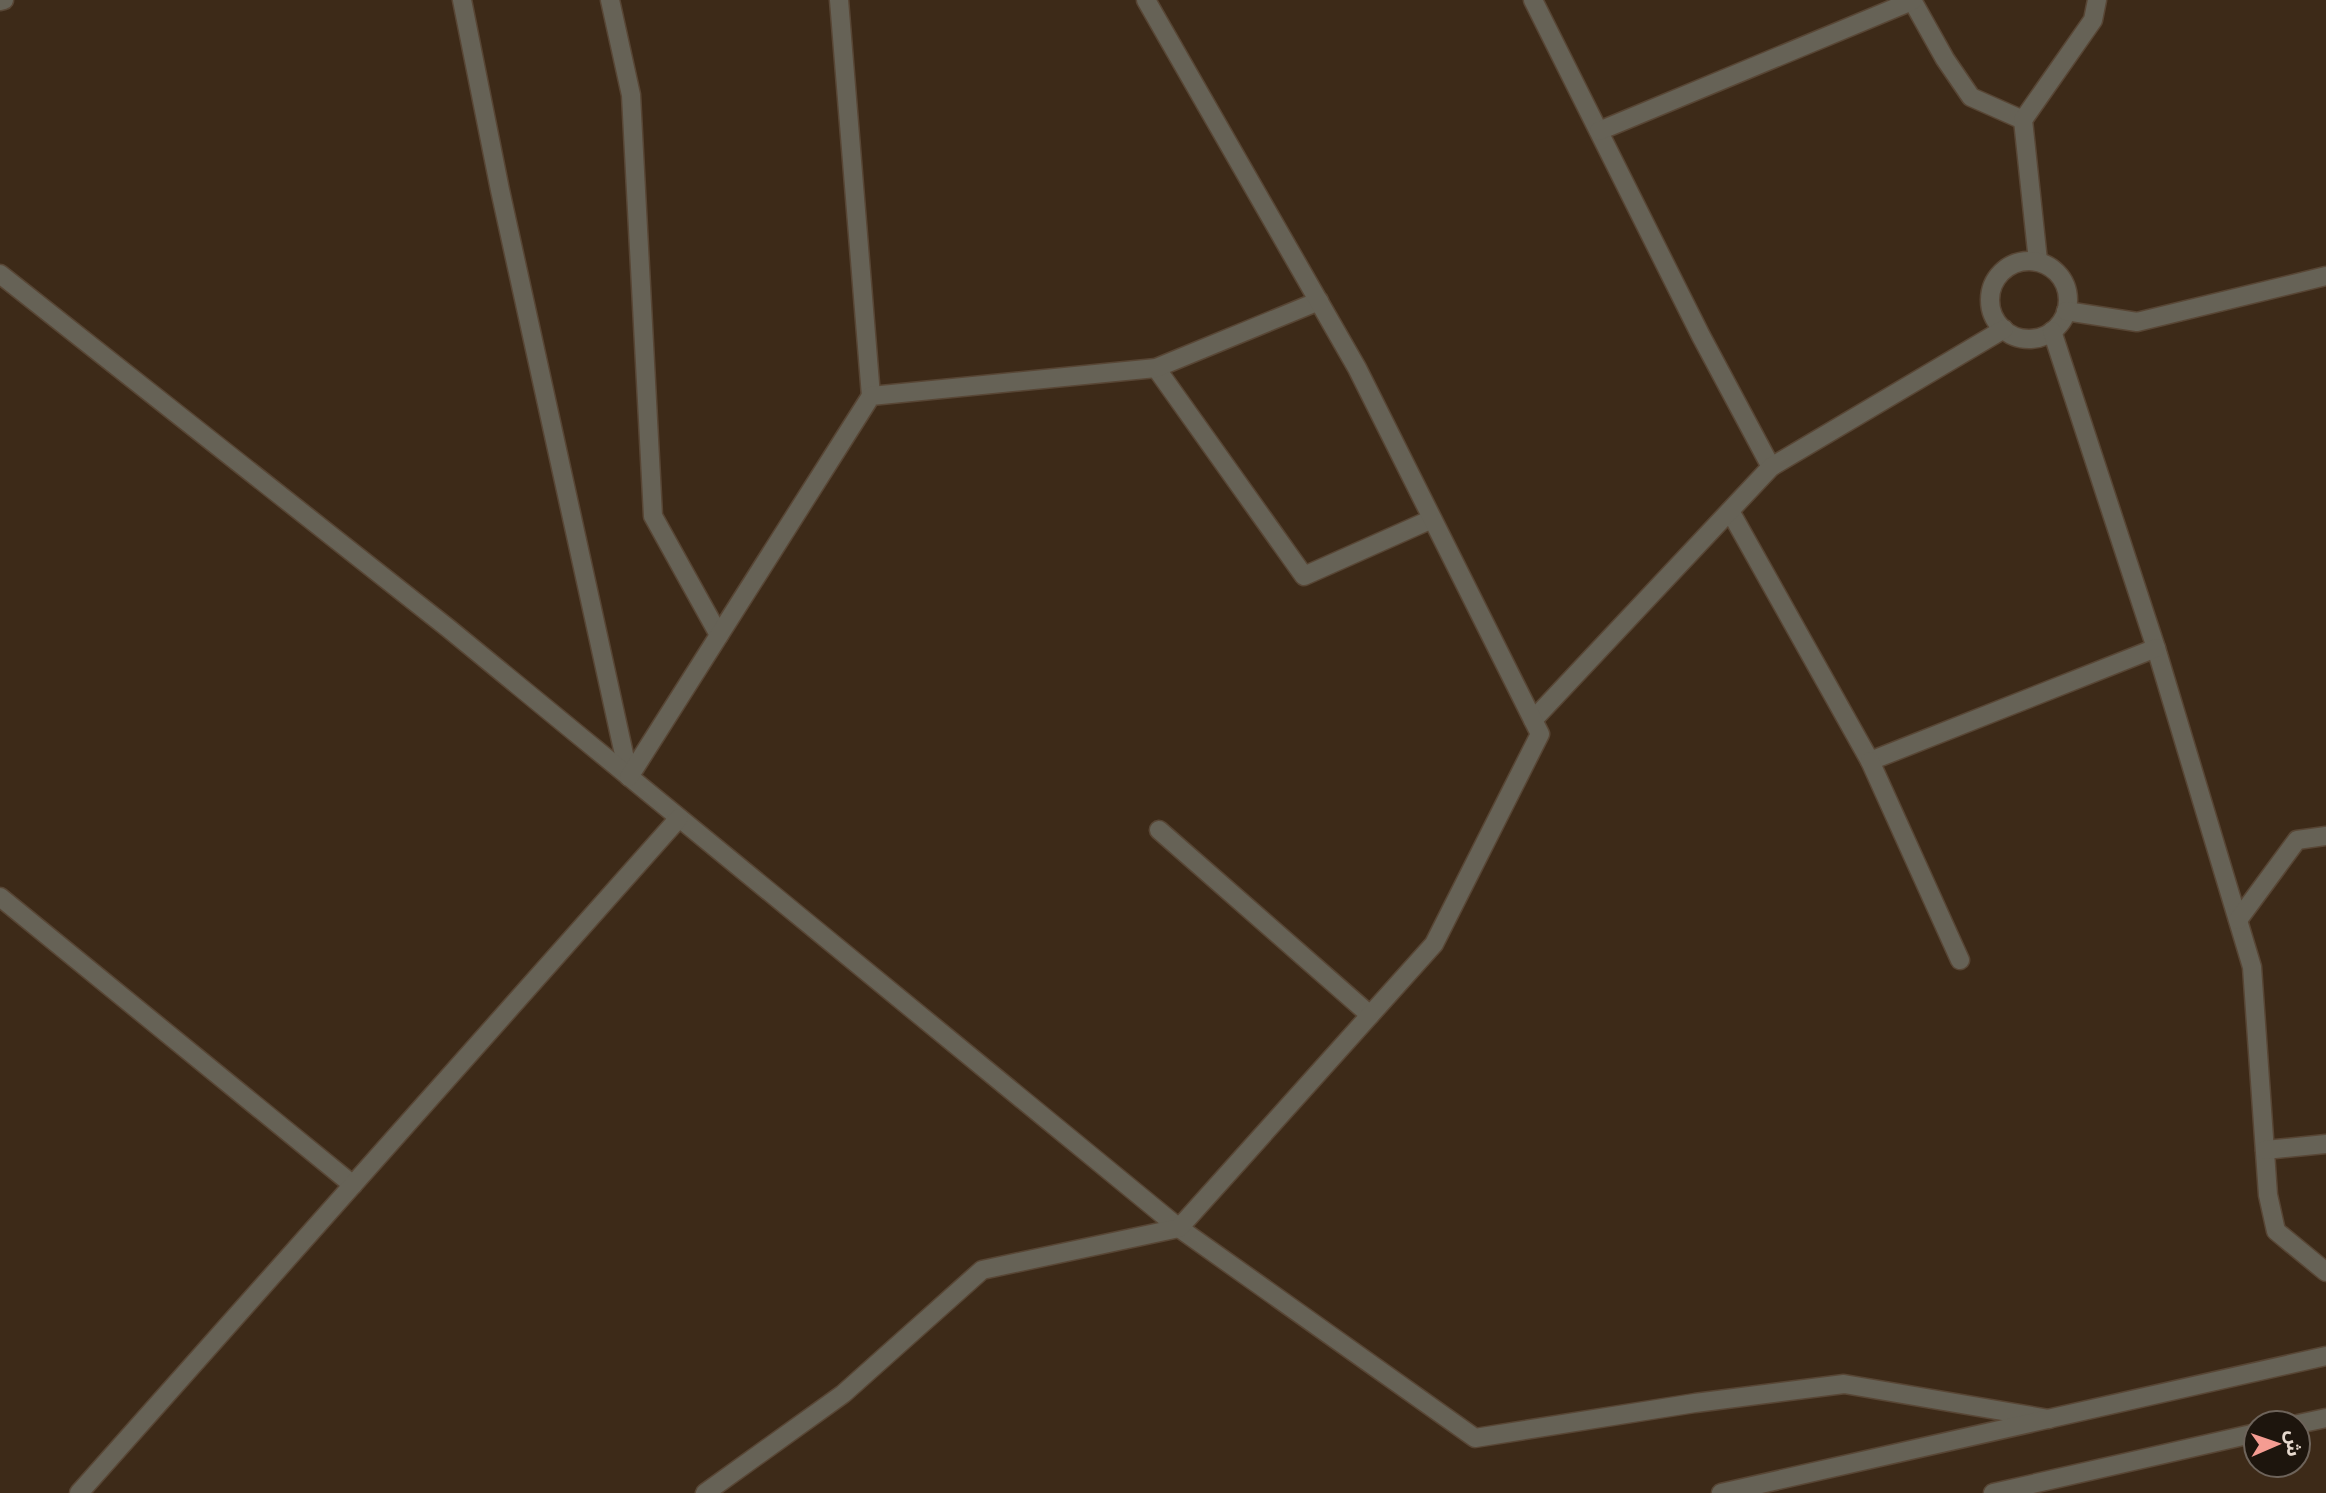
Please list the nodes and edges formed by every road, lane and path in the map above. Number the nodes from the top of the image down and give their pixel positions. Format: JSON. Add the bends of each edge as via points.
{"nodes":[{"id":1,"x":462,"y":0,"type":"edge"},
{"id":2,"x":610,"y":0,"type":"edge"},
{"id":3,"x":839,"y":0,"type":"edge"},
{"id":4,"x":1146,"y":0,"type":"edge"},
{"id":5,"x":1533,"y":0,"type":"edge"},
{"id":6,"x":2097,"y":0,"type":"edge"},
{"id":7,"x":1912,"y":1,"type":"edge"},
{"id":8,"x":2023,"y":120,"type":"junction"},
{"id":9,"x":1599,"y":131,"type":"junction"},
{"id":10,"x":2038,"y":261,"type":"junction"},
{"id":11,"x":0,"y":274,"type":"edge"},
{"id":12,"x":2326,"y":276,"type":"edge"},
{"id":13,"x":1318,"y":301,"type":"junction"},
{"id":14,"x":2066,"y":311,"type":"junction"},
{"id":15,"x":2004,"y":329,"type":"junction"},
{"id":16,"x":2052,"y":331,"type":"junction"},
{"id":17,"x":1156,"y":368,"type":"junction"},
{"id":18,"x":871,"y":396,"type":"junction"},
{"id":19,"x":1771,"y":467,"type":"junction"},
{"id":20,"x":1730,"y":511,"type":"junction"},
{"id":21,"x":1433,"y":519,"type":"junction"},
{"id":22,"x":719,"y":635,"type":"junction"},
{"id":23,"x":2156,"y":648,"type":"junction"},
{"id":24,"x":1533,"y":720,"type":"junction"},
{"id":25,"x":1870,"y":761,"type":"junction"},
{"id":26,"x":629,"y":777,"type":"junction"},
{"id":27,"x":679,"y":818,"type":"junction"},
{"id":28,"x":1160,"y":830,"type":"dead end"},
{"id":29,"x":2326,"y":836,"type":"edge"},
{"id":30,"x":0,"y":897,"type":"edge"},
{"id":31,"x":2238,"y":920,"type":"junction"},
{"id":32,"x":1960,"y":960,"type":"dead end"},
{"id":33,"x":1370,"y":1015,"type":"junction"},
{"id":34,"x":2326,"y":1144,"type":"edge"},
{"id":35,"x":2265,"y":1150,"type":"junction"},
{"id":36,"x":353,"y":1185,"type":"junction"},
{"id":37,"x":1179,"y":1228,"type":"junction"},
{"id":38,"x":2326,"y":1272,"type":"edge"},
{"id":39,"x":2326,"y":1356,"type":"edge"},
{"id":40,"x":2049,"y":1419,"type":"junction"},
{"id":41,"x":2242,"y":1436,"type":"edge"},
{"id":42,"x":79,"y":1493,"type":"edge"},
{"id":43,"x":705,"y":1493,"type":"edge"},
{"id":44,"x":1721,"y":1493,"type":"edge"},
{"id":45,"x":1993,"y":1493,"type":"edge"}],
"edges":[{"from":1,"to":26,"type":"street"},
{"from":2,"to":22,"type":"street","via":[[631,95],[653,516]]},
{"from":3,"to":18,"type":"street"},
{"from":4,"to":13,"type":"street"},
{"from":5,"to":9,"type":"street"},
{"from":6,"to":8,"type":"street","via":[[2093,20]]},
{"from":7,"to":8,"type":"street","via":[[1971,97]]},
{"from":7,"to":9,"type":"street"},
{"from":8,"to":10,"type":"street"},
{"from":9,"to":19,"type":"street"},
{"from":10,"to":14,"type":"street","via":[[2057,271],[2063,280]]},
{"from":10,"to":15,"type":"street","via":[[2013,264],[1994,282],[1991,307]]},
{"from":11,"to":26,"type":"street"},
{"from":12,"to":14,"type":"street","via":[[2137,322]]},
{"from":13,"to":17,"type":"street"},
{"from":13,"to":21,"type":"street"},
{"from":14,"to":16,"type":"street"},
{"from":15,"to":16,"type":"street","via":[[2028,339]]},
{"from":15,"to":19,"type":"street"},
{"from":16,"to":23,"type":"street"},
{"from":17,"to":18,"type":"street"},
{"from":17,"to":21,"type":"street","via":[[1304,576]]},
{"from":18,"to":22,"type":"street"},
{"from":19,"to":20,"type":"street"},
{"from":20,"to":24,"type":"street"},
{"from":20,"to":25,"type":"street"},
{"from":21,"to":24,"type":"street"},
{"from":22,"to":26,"type":"street"},
{"from":23,"to":25,"type":"street"},
{"from":23,"to":31,"type":"street"},
{"from":24,"to":33,"type":"street","via":[[1540,734],[1434,944]]},
{"from":25,"to":32,"type":"street"},
{"from":26,"to":27,"type":"street"},
{"from":27,"to":36,"type":"street"},
{"from":27,"to":37,"type":"street"},
{"from":28,"to":33,"type":"street"},
{"from":29,"to":31,"type":"street","via":[[2297,840]]},
{"from":30,"to":36,"type":"street"},
{"from":31,"to":35,"type":"street","via":[[2252,967]]},
{"from":33,"to":37,"type":"street"},
{"from":34,"to":35,"type":"street"},
{"from":35,"to":38,"type":"street","via":[[2276,1231]]},
{"from":36,"to":42,"type":"street"},
{"from":37,"to":40,"type":"street","via":[[1475,1438],[1844,1384]]},
{"from":37,"to":43,"type":"street","via":[[982,1270],[843,1394]]},
{"from":39,"to":40,"type":"street"},
{"from":40,"to":44,"type":"street"},
{"from":41,"to":45,"type":"street"}]}
